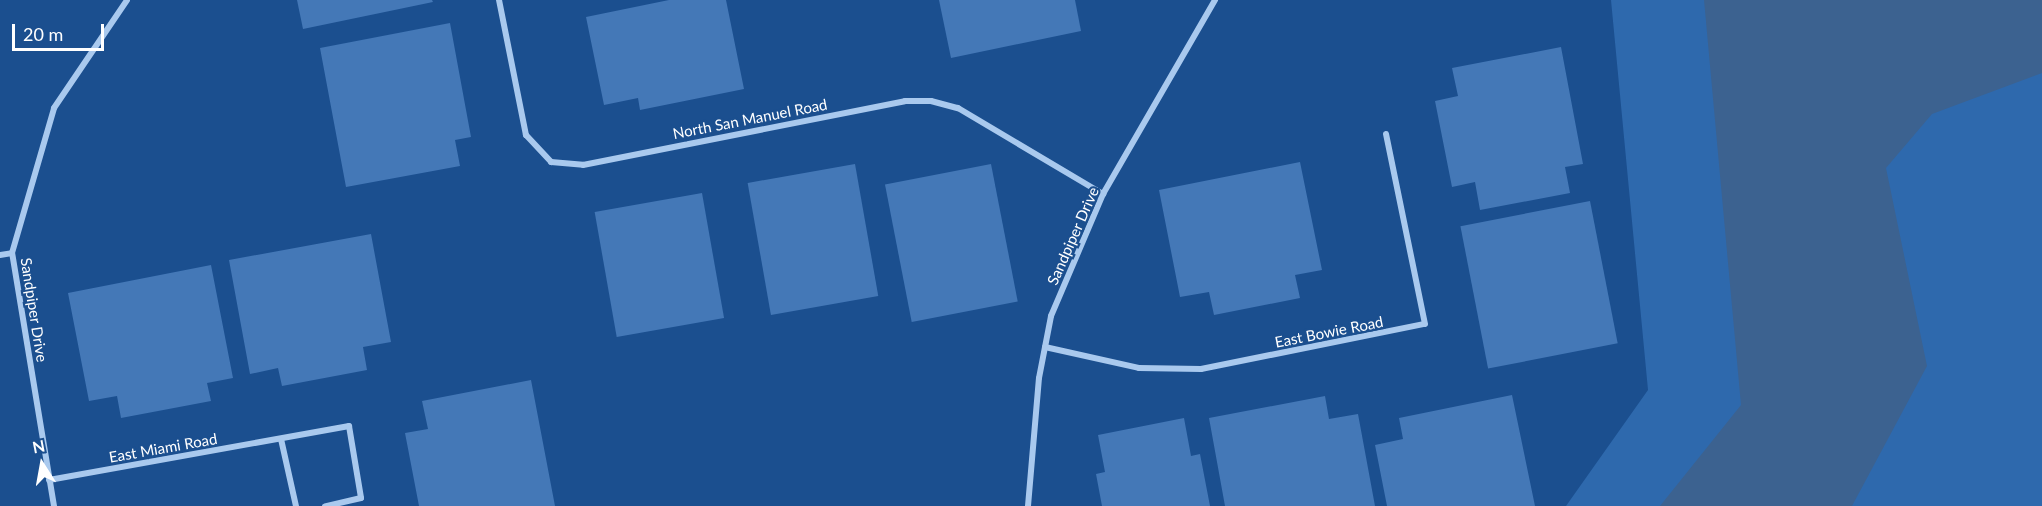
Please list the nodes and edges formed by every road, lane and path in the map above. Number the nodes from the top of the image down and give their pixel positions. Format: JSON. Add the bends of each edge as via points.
{"nodes":[{"id":1,"x":127,"y":0,"type":"edge"},
{"id":2,"x":499,"y":0,"type":"edge"},
{"id":3,"x":1215,"y":0,"type":"edge"},
{"id":4,"x":1386,"y":134,"type":"dead end"},
{"id":5,"x":1103,"y":194,"type":"junction"},
{"id":6,"x":12,"y":253,"type":"junction"},
{"id":7,"x":0,"y":255,"type":"edge"},
{"id":8,"x":1045,"y":347,"type":"junction"},
{"id":9,"x":281,"y":439,"type":"junction"},
{"id":10,"x":49,"y":480,"type":"junction"},
{"id":11,"x":54,"y":506,"type":"edge"},
{"id":12,"x":296,"y":506,"type":"edge"},
{"id":13,"x":325,"y":506,"type":"edge"},
{"id":14,"x":1028,"y":506,"type":"edge"}],
"edges":[{"from":1,"to":6,"type":"street","name":"Sandpiper Drive","via":[[54,108]]},
{"from":2,"to":5,"type":"street","name":"North San Manuel Road","via":[[526,135],[551,162],[583,165],[905,100],[931,101],[958,108]]},
{"from":3,"to":5,"type":"street","name":"Sandpiper Drive"},
{"from":4,"to":8,"type":"street","name":"East Bowie Road","via":[[1425,324],[1201,369],[1139,368]]},
{"from":5,"to":8,"type":"street","name":"Sandpiper Drive","via":[[1051,316]]},
{"from":6,"to":7,"type":"street"},
{"from":6,"to":10,"type":"street","name":"Sandpiper Drive"},
{"from":8,"to":14,"type":"street","name":"Sandpiper Drive"},
{"from":9,"to":10,"type":"street","name":"East Miami Road"},
{"from":9,"to":12,"type":"street"},
{"from":9,"to":13,"type":"street","name":"East Miami Road","via":[[349,426],[361,498]]},
{"from":10,"to":11,"type":"street","name":"Sandpiper Drive"}]}
